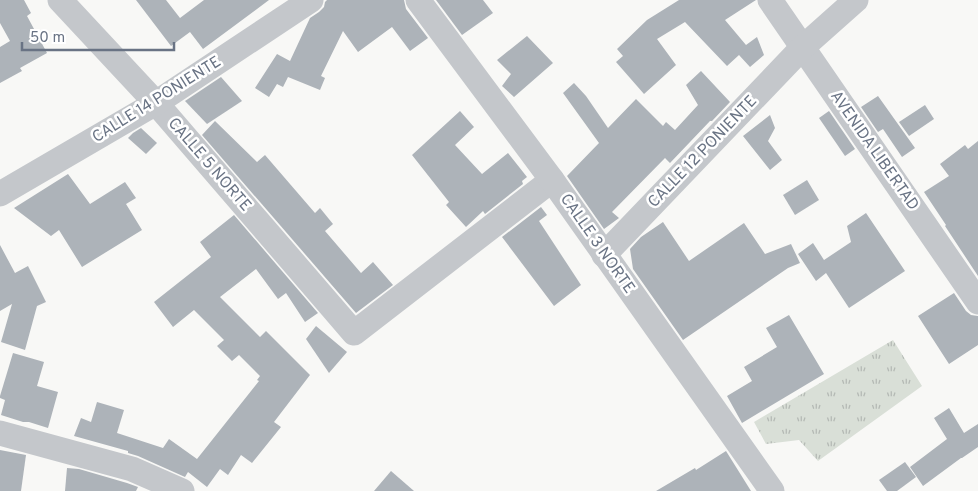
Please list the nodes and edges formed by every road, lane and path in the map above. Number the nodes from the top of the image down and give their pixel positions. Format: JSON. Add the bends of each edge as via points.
{"nodes":[{"id":1,"x":60,"y":0,"type":"edge"},
{"id":2,"x":418,"y":0,"type":"edge"},
{"id":3,"x":770,"y":0,"type":"edge"},
{"id":4,"x":856,"y":0,"type":"edge"},
{"id":5,"x":302,"y":3,"type":"edge"},
{"id":6,"x":802,"y":48,"type":"junction"},
{"id":7,"x":156,"y":103,"type":"junction"},
{"id":8,"x":552,"y":180,"type":"junction"},
{"id":9,"x":0,"y":194,"type":"edge"},
{"id":10,"x":604,"y":255,"type":"junction"},
{"id":11,"x":978,"y":302,"type":"edge"},
{"id":12,"x":0,"y":433,"type":"edge"},
{"id":13,"x":182,"y":491,"type":"edge"},
{"id":14,"x":772,"y":491,"type":"edge"}],
"edges":[{"from":1,"to":7,"type":"street","name":"CALLE 5 NORTE"},
{"from":2,"to":8,"type":"street","name":"CALLE 3 NORTE"},
{"from":3,"to":6,"type":"street","name":"AVENIDA LIBERTAD"},
{"from":4,"to":6,"type":"street","name":"CALLE 12 PONIENTE"},
{"from":5,"to":7,"type":"street","name":"CALLE 14 PONIENTE"},
{"from":6,"to":10,"type":"street","name":"CALLE 12 PONIENTE"},
{"from":6,"to":11,"type":"street","name":"AVENIDA LIBERTAD"},
{"from":7,"to":8,"type":"street","name":"CALLE 5 NORTE","via":[[354,333]]},
{"from":7,"to":9,"type":"street","name":"CALLE 14 PONIENTE"},
{"from":8,"to":10,"type":"street","name":"CALLE 3 NORTE"},
{"from":10,"to":14,"type":"street","name":"CALLE 3 NORTE"},
{"from":12,"to":13,"type":"street","via":[[132,469]]}]}
